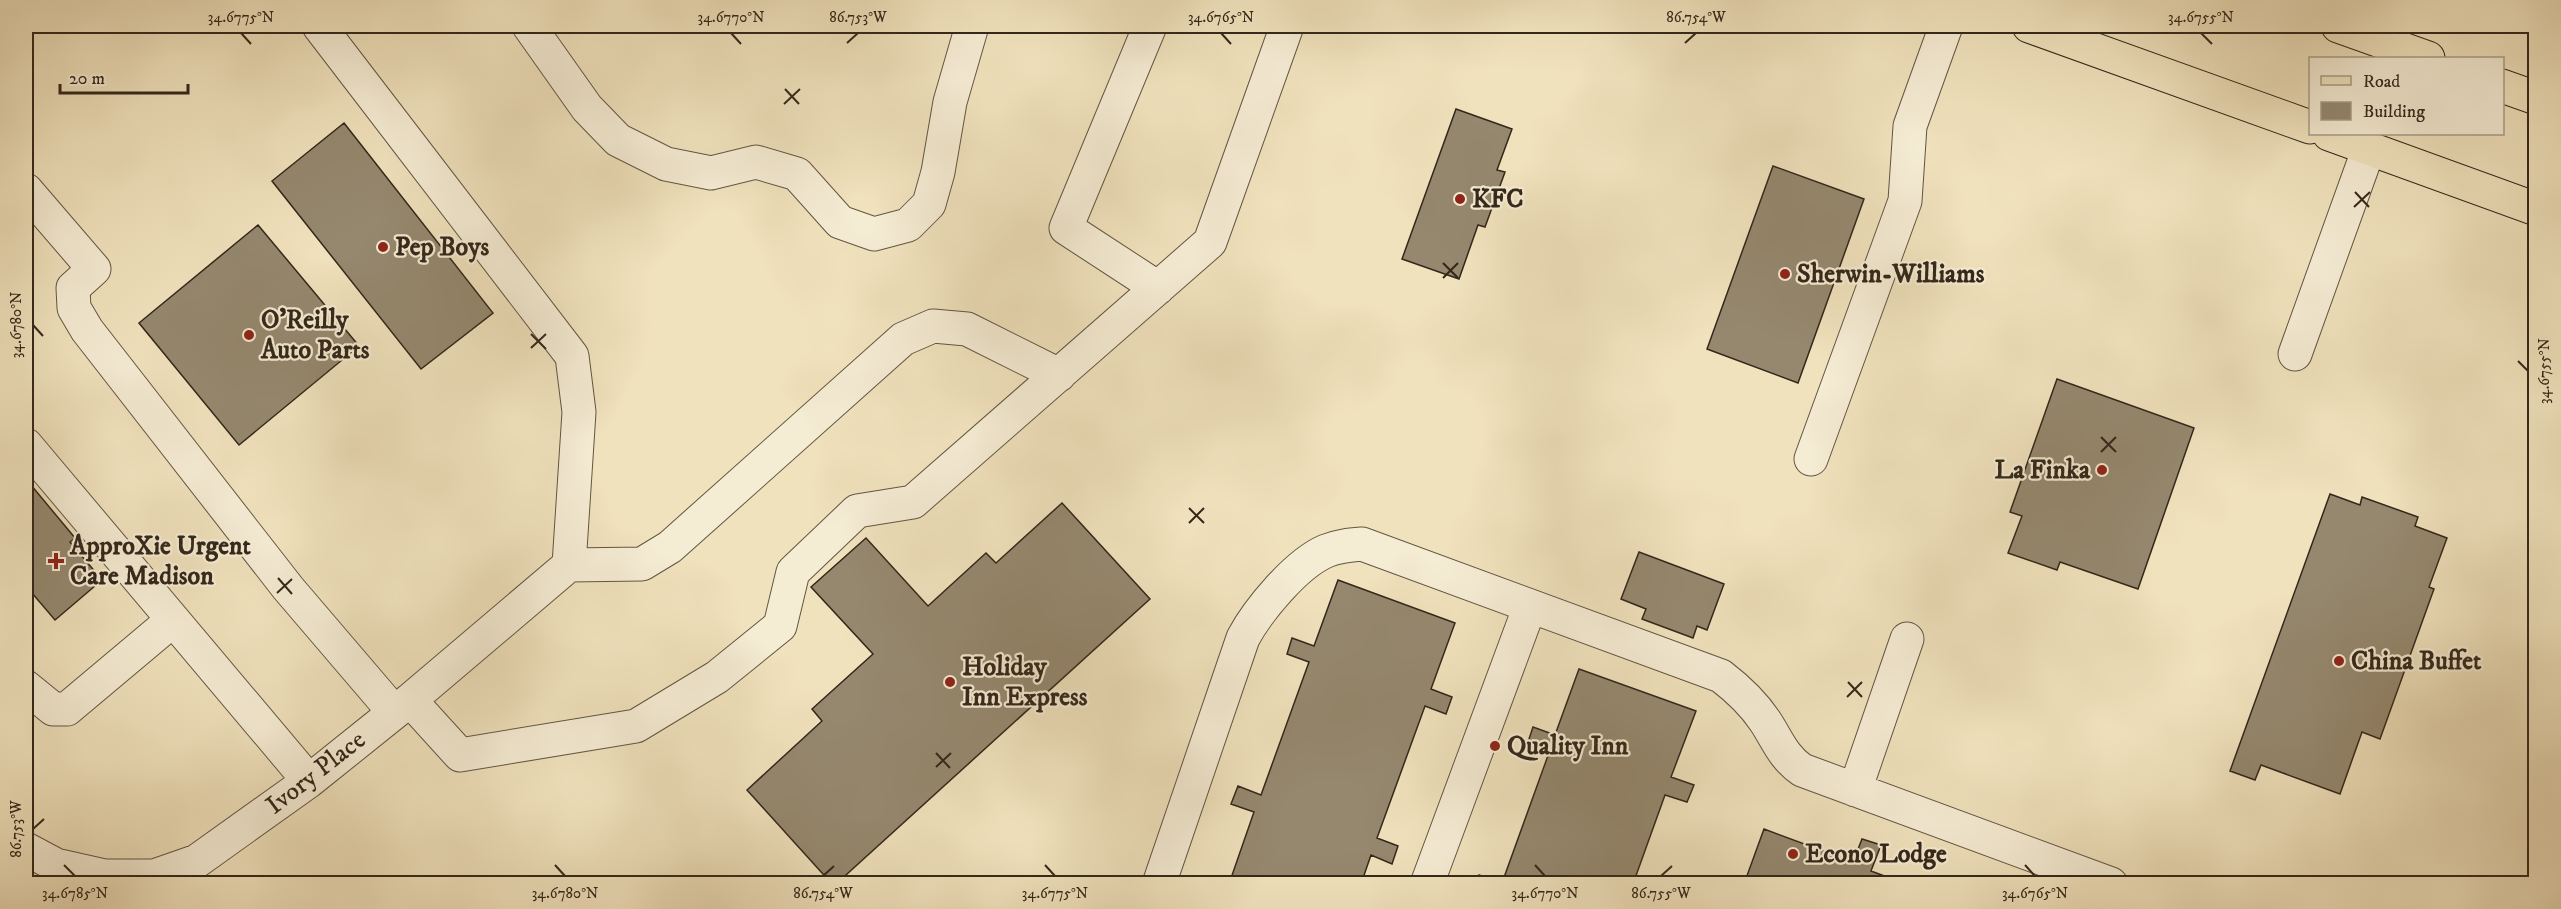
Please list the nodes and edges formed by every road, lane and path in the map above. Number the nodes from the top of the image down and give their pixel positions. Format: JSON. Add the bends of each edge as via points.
{"nodes":[{"id":1,"x":320,"y":26,"type":"edge"},
{"id":2,"x":529,"y":26,"type":"edge"},
{"id":3,"x":972,"y":26,"type":"edge"},
{"id":4,"x":1150,"y":26,"type":"edge"},
{"id":5,"x":1287,"y":26,"type":"edge"},
{"id":6,"x":1946,"y":26,"type":"edge"},
{"id":7,"x":2029,"y":26,"type":"edge"},
{"id":8,"x":2338,"y":26,"type":"edge"},
{"id":9,"x":2425,"y":57,"type":"edge"},
{"id":10,"x":2504,"y":87,"type":"edge"},
{"id":11,"x":2535,"y":98,"type":"edge"},
{"id":12,"x":2309,"y":127,"type":"edge"},
{"id":13,"x":2332,"y":135,"type":"edge"},
{"id":14,"x":2369,"y":148,"type":"junction"},
{"id":15,"x":26,"y":190,"type":"edge"},
{"id":16,"x":2535,"y":209,"type":"edge"},
{"id":17,"x":1158,"y":288,"type":"junction"},
{"id":18,"x":2295,"y":354,"type":"dead end"},
{"id":19,"x":1059,"y":375,"type":"junction"},
{"id":20,"x":26,"y":445,"type":"edge"},
{"id":21,"x":1811,"y":459,"type":"dead end"},
{"id":22,"x":569,"y":565,"type":"junction"},
{"id":23,"x":1530,"y":606,"type":"junction"},
{"id":24,"x":173,"y":620,"type":"junction"},
{"id":25,"x":1907,"y":639,"type":"dead end"},
{"id":26,"x":26,"y":687,"type":"edge"},
{"id":27,"x":402,"y":706,"type":"junction"},
{"id":28,"x":309,"y":781,"type":"junction"},
{"id":29,"x":1855,"y":790,"type":"junction"},
{"id":30,"x":26,"y":849,"type":"edge"},
{"id":31,"x":1159,"y":884,"type":"edge"},
{"id":32,"x":1427,"y":884,"type":"edge"},
{"id":33,"x":2111,"y":884,"type":"edge"}],
"edges":[{"from":1,"to":22,"type":"street","via":[[572,356],[579,412]]},
{"from":2,"to":3,"type":"street","via":[[587,108],[618,140],[666,164],[711,173],[756,162],[797,174],[840,222],[874,234],[908,225],[929,204],[950,102]]},
{"from":4,"to":17,"type":"street","via":[[1066,228]]},
{"from":5,"to":17,"type":"street","via":[[1210,242]]},
{"from":6,"to":21,"type":"street","via":[[1910,126],[1905,201]]},
{"from":7,"to":12,"type":"main road"},
{"from":8,"to":9,"type":"main road"},
{"from":10,"to":11,"type":"main road"},
{"from":13,"to":14,"type":"main road"},
{"from":14,"to":16,"type":"main road"},
{"from":14,"to":18,"type":"street"},
{"from":15,"to":27,"type":"street","via":[[94,269],[73,288],[74,308],[87,330],[288,588]]},
{"from":17,"to":19,"type":"street"},
{"from":19,"to":22,"type":"street","via":[[967,329],[933,326],[903,339],[670,547],[642,564]]},
{"from":19,"to":27,"type":"street","via":[[912,502],[857,511],[794,572],[780,626],[717,677],[636,726],[460,755]]},
{"from":20,"to":24,"type":"street"},
{"from":22,"to":27,"type":"street","name":"Ivory Place"},
{"from":23,"to":29,"type":"street","via":[[1721,676],[1741,691],[1792,764]]},
{"from":23,"to":31,"type":"street","via":[[1362,544],[1324,552],[1264,604],[1243,638]]},
{"from":23,"to":32,"type":"street"},
{"from":24,"to":26,"type":"street","via":[[67,709],[53,709]]},
{"from":24,"to":28,"type":"street"},
{"from":25,"to":29,"type":"street"},
{"from":27,"to":28,"type":"street","name":"Ivory Place"},
{"from":28,"to":30,"type":"street","name":"Ivory Place","via":[[197,861],[154,876],[105,876],[56,866]]},
{"from":29,"to":33,"type":"street"}]}
